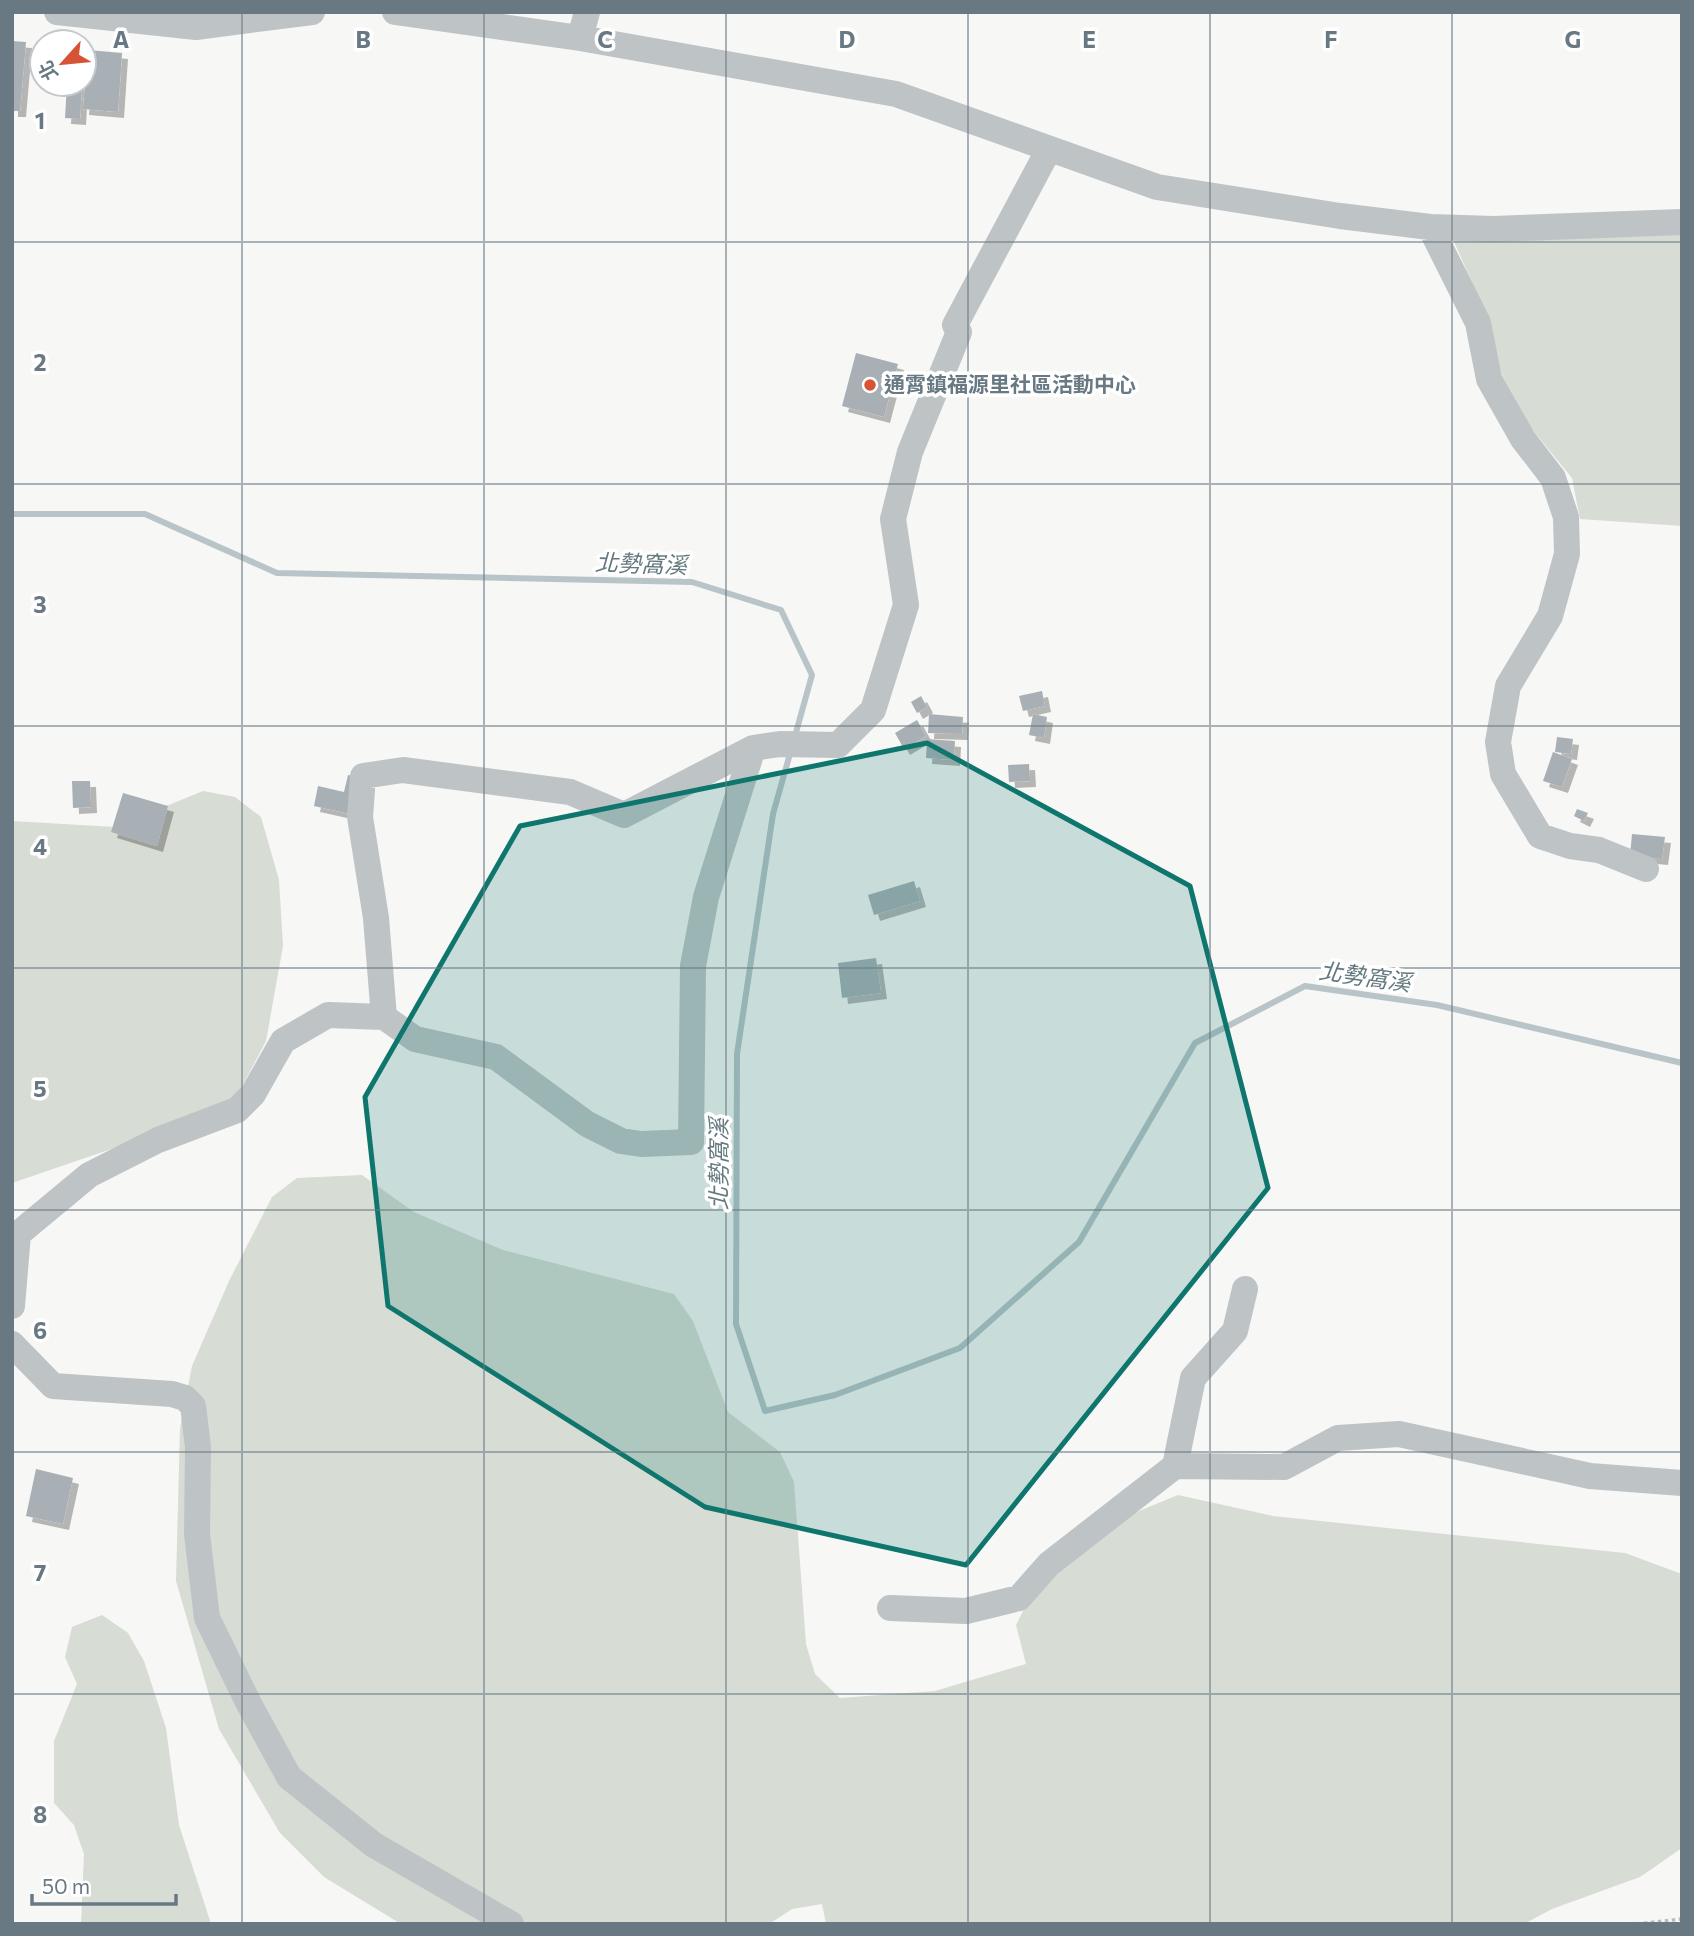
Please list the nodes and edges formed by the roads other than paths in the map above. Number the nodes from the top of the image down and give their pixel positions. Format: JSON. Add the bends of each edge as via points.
{"nodes":[{"id":1,"x":57,"y":12,"type":"edge"},
{"id":2,"x":312,"y":12,"type":"edge"},
{"id":3,"x":395,"y":12,"type":"edge"},
{"id":4,"x":587,"y":12,"type":"edge"},
{"id":5,"x":580,"y":38,"type":"junction"},
{"id":6,"x":1049,"y":149,"type":"junction"},
{"id":7,"x":1682,"y":222,"type":"edge"},
{"id":8,"x":1430,"y":227,"type":"junction"},
{"id":9,"x":752,"y":748,"type":"junction"},
{"id":10,"x":1646,"y":869,"type":"dead end"},
{"id":11,"x":384,"y":1017,"type":"junction"},
{"id":12,"x":1245,"y":1289,"type":"dead end"},
{"id":13,"x":12,"y":1306,"type":"edge"},
{"id":14,"x":12,"y":1344,"type":"edge"},
{"id":15,"x":1175,"y":1466,"type":"junction"},
{"id":16,"x":1682,"y":1483,"type":"edge"},
{"id":17,"x":890,"y":1608,"type":"dead end"},
{"id":18,"x":511,"y":1924,"type":"edge"}],
"edges":[{"from":1,"to":2,"type":"street","via":[[197,27]]},
{"from":3,"to":5,"type":"street"},
{"from":4,"to":5,"type":"street"},
{"from":5,"to":6,"type":"street","via":[[896,94]]},
{"from":6,"to":8,"type":"street","via":[[1157,187]]},
{"from":6,"to":9,"type":"street","via":[[955,325],[960,332],[910,452],[893,519],[906,605],[873,709],[838,745]]},
{"from":7,"to":8,"type":"street"},
{"from":8,"to":10,"type":"street","via":[[1478,323],[1489,379],[1553,478],[1566,517],[1567,554],[1550,616],[1508,685],[1498,742],[1503,774],[1540,836],[1599,850]]},
{"from":9,"to":11,"type":"street","via":[[624,814],[570,792],[403,770],[363,776],[360,817],[376,918]]},
{"from":9,"to":11,"type":"street","via":[[706,897],[693,966],[691,1142],[621,1141],[587,1124],[496,1057],[415,1039]]},
{"from":11,"to":13,"type":"street","via":[[328,1015],[284,1041],[253,1094],[237,1110],[158,1140],[89,1175],[18,1234]]},
{"from":12,"to":15,"type":"street","via":[[1235,1331],[1193,1378]]},
{"from":14,"to":18,"type":"street","via":[[53,1386],[172,1394],[192,1406],[198,1447],[197,1534],[207,1618],[289,1777],[374,1845]]},
{"from":15,"to":16,"type":"street","via":[[1284,1467],[1338,1438],[1399,1434],[1590,1476]]},
{"from":15,"to":17,"type":"street","via":[[1049,1564],[1019,1598],[966,1611]]}]}
